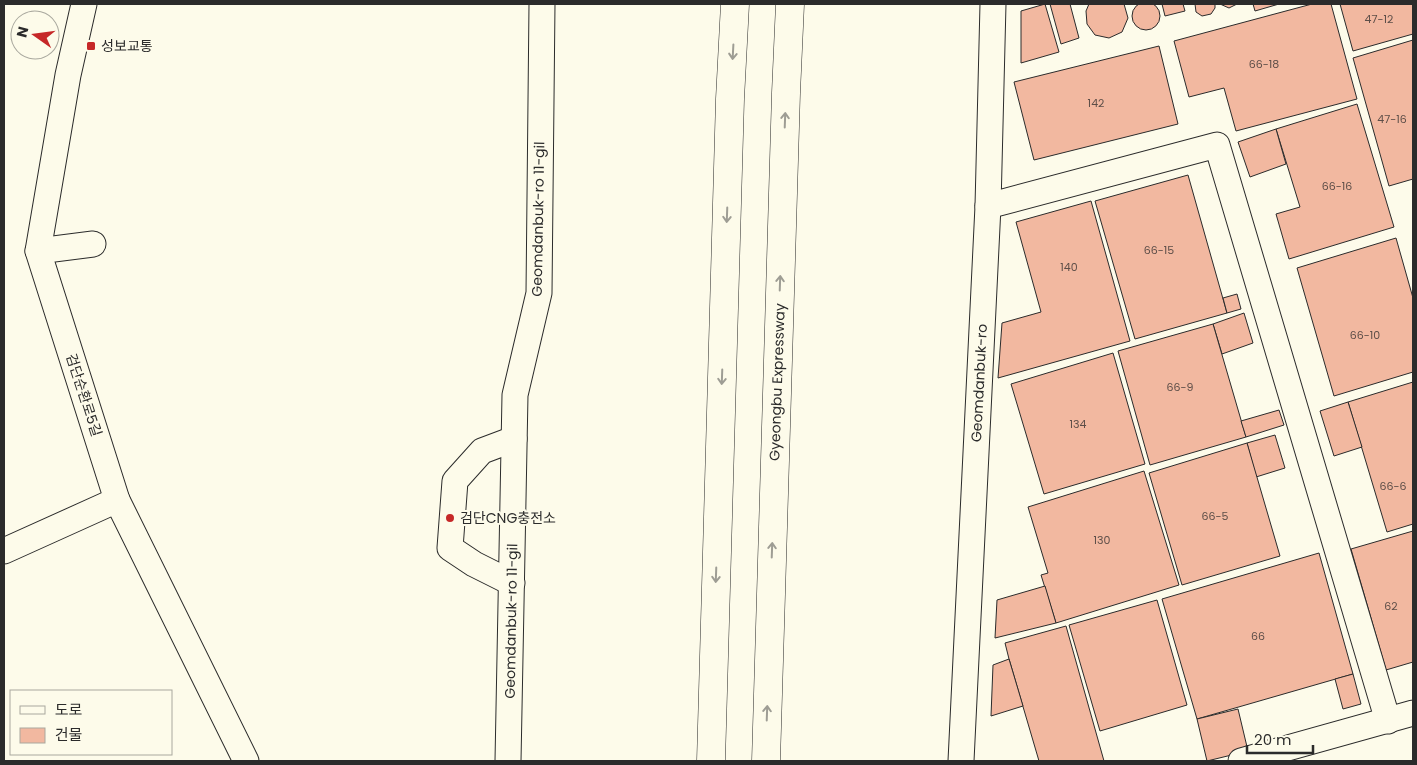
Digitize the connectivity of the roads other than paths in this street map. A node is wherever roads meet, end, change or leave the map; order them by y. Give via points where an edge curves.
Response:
1 (84, 4) edge
2 (542, 4) edge
3 (735, 4) edge
4 (790, 4) edge
5 (993, 4) edge
6 (988, 206) junction
7 (93, 244) dead end
8 (38, 251) junction
9 (514, 438) junction
10 (117, 500) junction
11 (4, 551) edge
12 (512, 583) junction
13 (1413, 713) edge
14 (1388, 720) junction
15 (246, 761) edge
16 (508, 761) edge
17 (711, 761) edge
18 (766, 761) edge
19 (961, 761) edge
20 (1242, 761) edge

1 - 8 street, 검단순환로5길 via 68,75
2 - 9 street, Geomdanbuk-ro 11-gil via 538,293 515,395
3 -> 17 highway
18 -> 4 highway, Gyeongbu Expressway
5 - 6 street, Geomdanbuk-ro
6 - 14 street via 1218,145
6 - 19 street, Geomdanbuk-ro
7 - 8 street
8 - 10 street, 검단순환로5길
9 - 12 street, Geomdanbuk-ro 11-gil
9 - 12 street via 482,451 455,481 450,548
10 - 11 street
10 - 15 street, 검단순환로5길
12 - 16 street, Geomdanbuk-ro 11-gil
13 - 14 street
14 - 20 street

